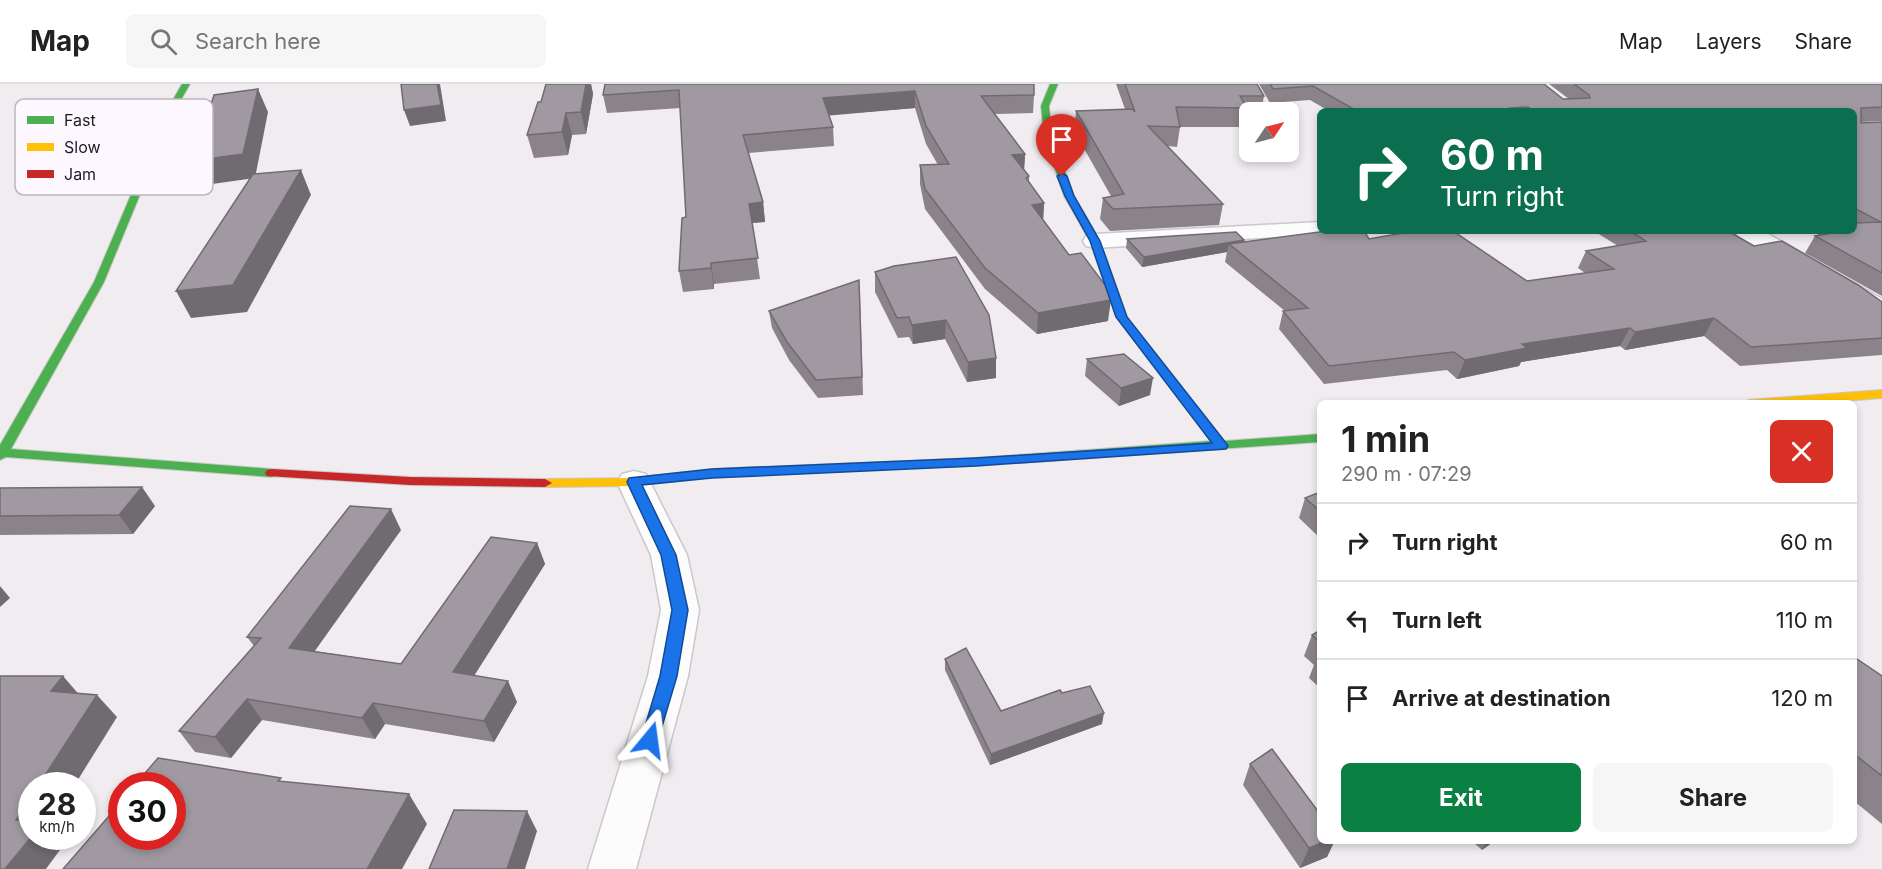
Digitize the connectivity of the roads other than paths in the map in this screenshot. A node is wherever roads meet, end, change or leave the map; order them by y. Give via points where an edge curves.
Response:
1 (186, 84) edge
2 (1054, 84) edge
3 (177, 99) edge
4 (135, 195) edge
5 (1317, 228) edge
6 (1751, 234) edge
7 (1095, 241) junction
8 (1882, 310) edge
9 (1882, 394) edge
10 (1802, 400) edge
11 (1317, 438) edge
12 (1221, 446) junction
13 (1, 453) edge
14 (634, 482) junction
15 (612, 869) edge

1 - 3 street
2 - 7 street via 1045,106 1048,136 1069,196
4 - 13 street via 99,282
5 - 7 street
6 - 8 street
7 - 12 street via 1122,317
9 - 10 street
11 - 12 street
12 - 14 street via 712,473
13 - 14 street via 410,481
14 - 15 street via 669,555 680,610 668,676

